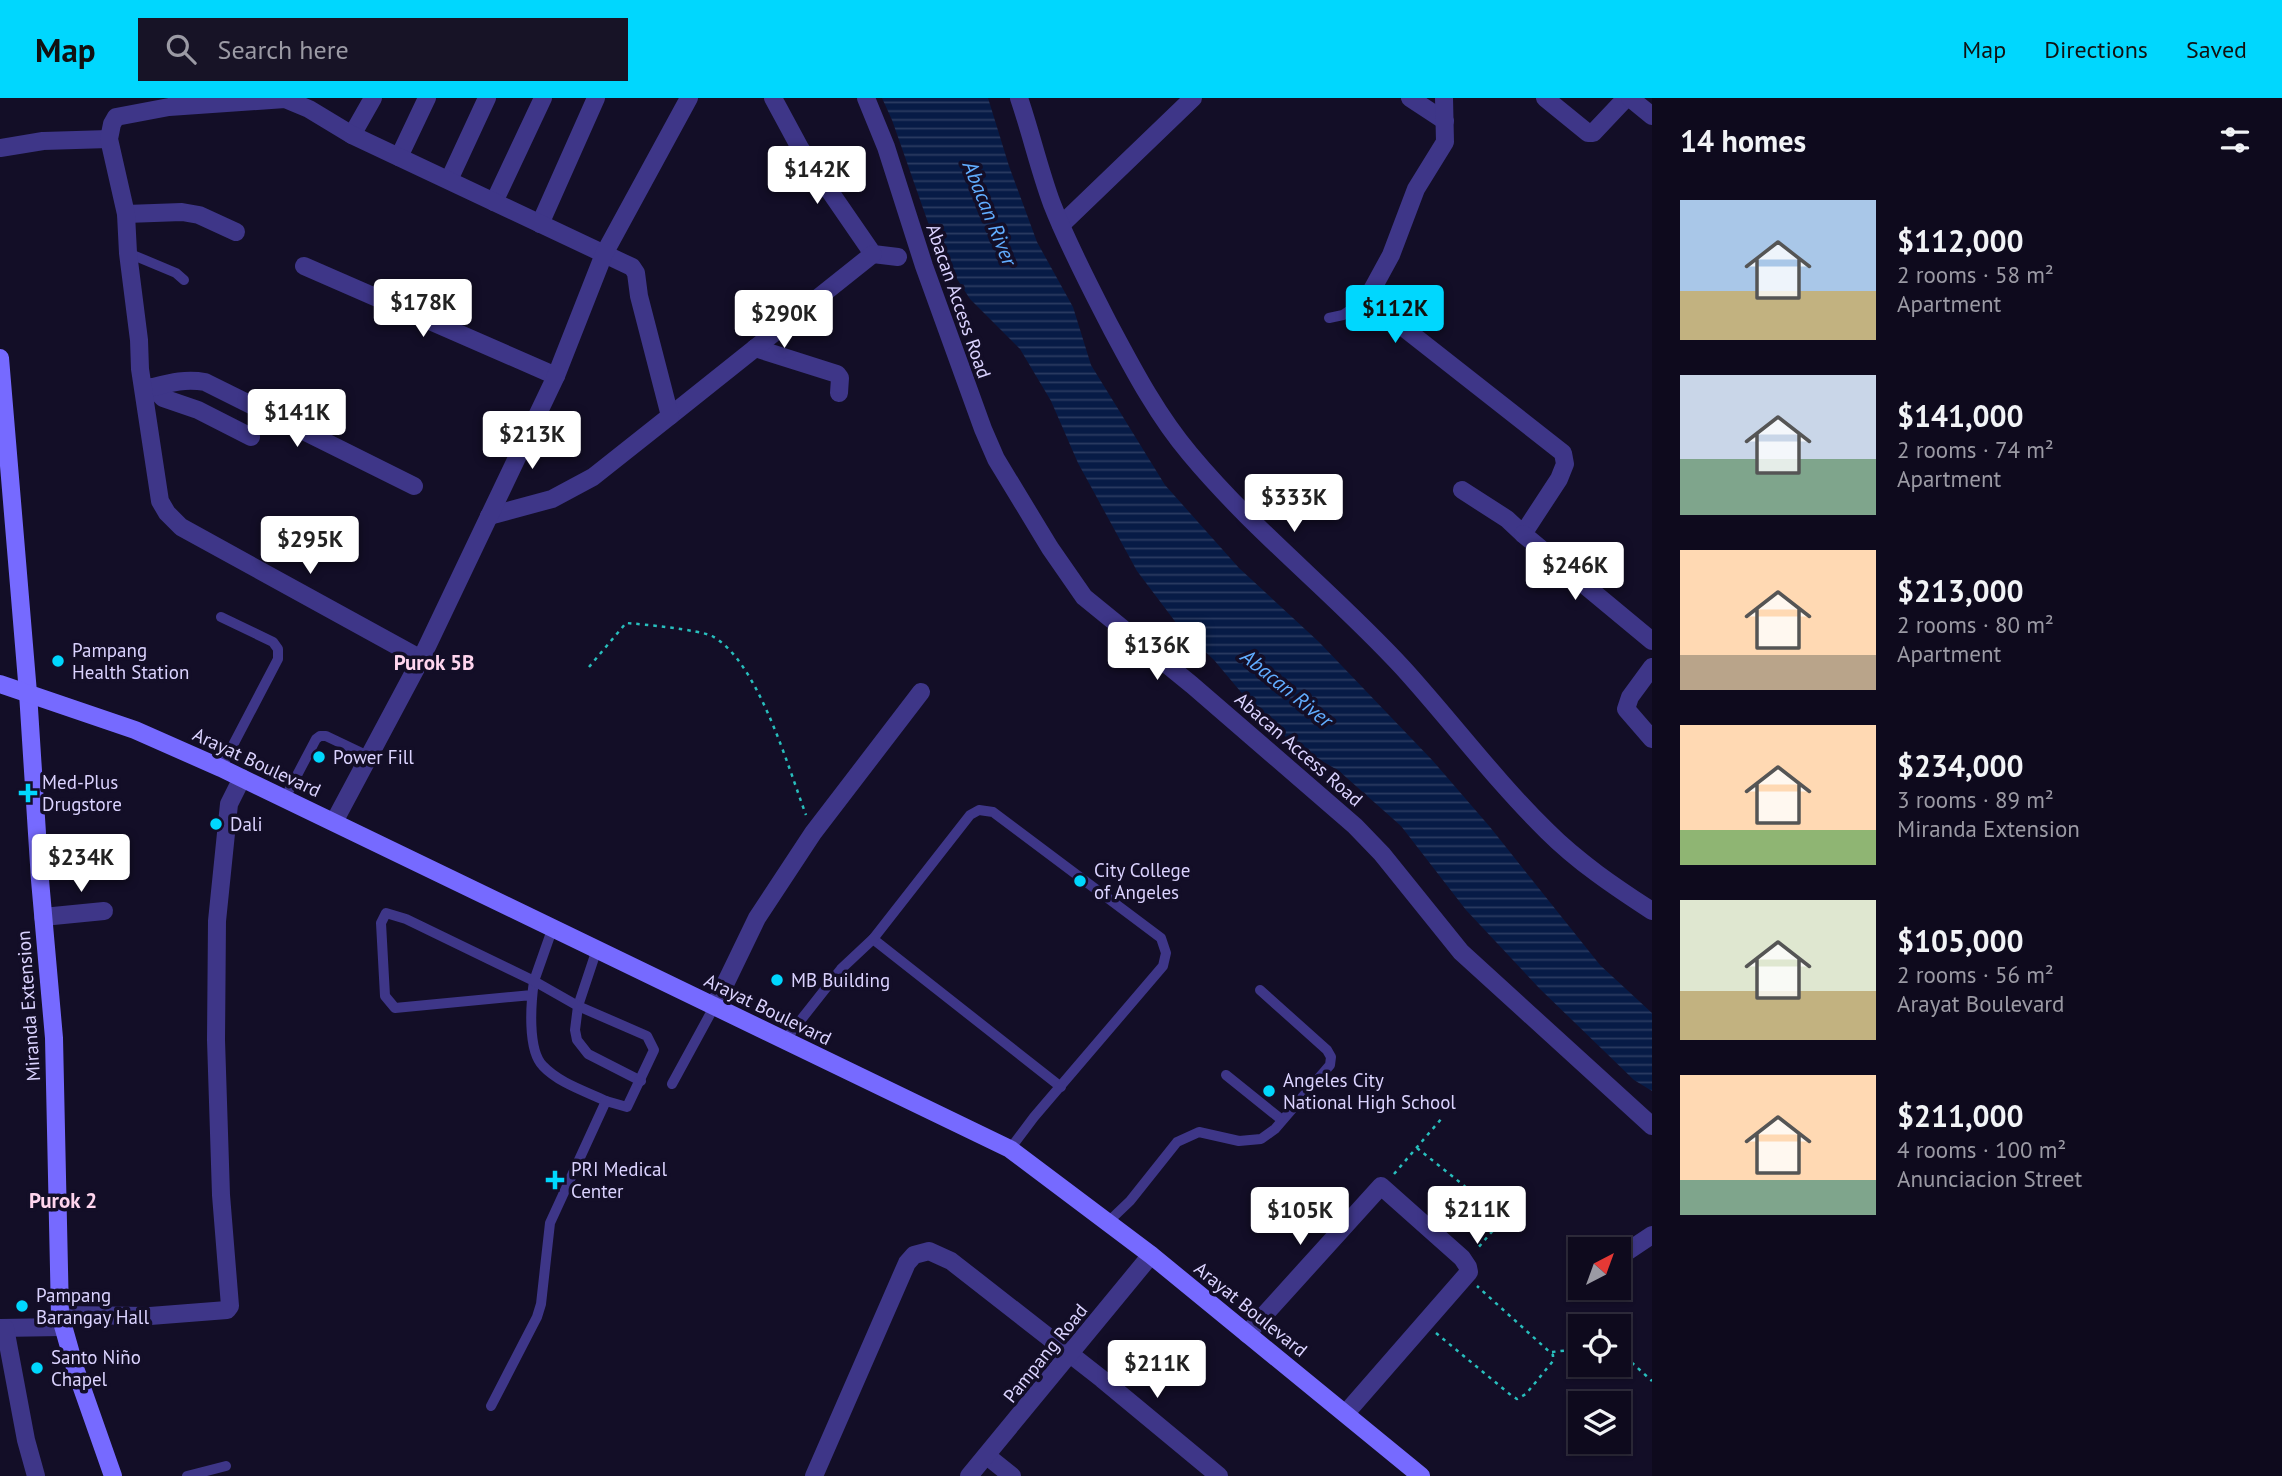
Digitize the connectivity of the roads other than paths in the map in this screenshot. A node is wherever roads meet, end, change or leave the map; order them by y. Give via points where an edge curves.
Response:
1 (373, 98) edge
2 (427, 98) edge
3 (487, 98) edge
4 (543, 98) edge
5 (596, 98) edge
6 (689, 98) edge
7 (773, 98) edge
8 (866, 98) edge
9 (1019, 98) edge
10 (1193, 98) edge
11 (1410, 98) edge
12 (1444, 98) edge
13 (1545, 98) edge
14 (1628, 98) edge
15 (253, 99) edge
16 (1652, 115) edge
17 (1445, 121) junction
18 (352, 135) junction
19 (109, 139) junction
20 (0, 148) edge
21 (398, 157) junction
22 (449, 180) junction
23 (494, 202) junction
24 (126, 214) junction
25 (540, 223) junction
26 (1061, 225) junction
27 (236, 232) dead end
28 (128, 253) junction
29 (604, 254) junction
30 (873, 254) junction
31 (898, 257) dead end
32 (304, 266) dead end
33 (184, 280) dead end
34 (1367, 299) junction
35 (1329, 318) dead end
36 (755, 348) junction
37 (0, 358) edge
38 (556, 376) junction
39 (149, 388) junction
40 (839, 393) dead end
41 (670, 416) junction
42 (251, 437) dead end
43 (4, 470) edge
44 (414, 486) dead end
45 (1462, 490) dead end
46 (489, 516) junction
47 (1523, 534) junction
48 (221, 617) dead end
49 (1652, 641) edge
50 (421, 659) junction
51 (1652, 667) edge
52 (0, 684) edge
53 (921, 692) dead end
54 (28, 693) junction
55 (1652, 739) edge
56 (368, 756) junction
57 (221, 768) junction
58 (242, 778) junction
59 (285, 798) junction
60 (334, 822) junction
61 (104, 911) dead end
62 (1652, 911) edge
63 (43, 917) junction
64 (553, 927) junction
65 (873, 939) junction
66 (597, 949) junction
67 (534, 981) junction
68 (1260, 989) dead end
69 (532, 995) junction
70 (578, 1006) junction
71 (714, 1007) junction
72 (785, 1040) junction
73 (1226, 1075) dead end
74 (640, 1081) junction
75 (673, 1084) dead end
76 (1061, 1087) junction
77 (606, 1101) junction
78 (1282, 1120) junction
79 (1652, 1126) edge
80 (1010, 1149) junction
81 (1108, 1222) junction
82 (1652, 1235) edge
83 (1631, 1249) edge
84 (1150, 1255) junction
85 (61, 1321) junction
86 (2, 1328) edge
87 (1247, 1334) junction
88 (1071, 1355) junction
89 (491, 1406) dead end
90 (1346, 1413) junction
91 (988, 1456) junction
92 (226, 1466) dead end
93 (36, 1476) edge
94 (113, 1476) edge
95 (187, 1476) edge
96 (814, 1476) edge
97 (969, 1476) edge
98 (1012, 1476) edge
99 (1219, 1476) edge
100 (1421, 1476) edge

1 - 18 street
2 - 21 street
3 - 22 street
4 - 23 street
5 - 25 street
6 - 29 street
7 - 30 street via 800,148
8 - 79 street, Abacan Access Road via 996,459 1084,597 1355,826 1461,952
9 - 26 street
10 - 26 street
11 - 17 street
12 - 17 street
13 - 14 street via 1593,133
14 - 16 street
15 - 18 street via 285,99
15 - 19 street via 116,117
17 - 34 street via 1445,142 1416,189 1391,255
18 - 21 street
19 - 20 street
19 - 24 street
21 - 22 street
22 - 23 street
23 - 25 street
24 - 27 street via 182,212
24 - 28 street
25 - 29 street
26 - 62 street via 1133,368 1190,454 1402,667 1548,832 1600,876
28 - 33 lane via 176,272
28 - 39 street via 140,369
29 - 38 street
29 - 41 street via 636,273
30 - 31 street
30 - 36 street
32 - 38 street
34 - 35 lane via 1343,315
34 - 47 street via 1411,341 1563,453 1565,464 1559,479
36 - 40 street via 836,374
36 - 41 street
37 - 43 main road, Miranda Extension
38 - 46 street
39 - 42 street
39 - 44 street via 190,379 205,382
39 - 50 street via 159,501 181,527
41 - 46 street via 583,482 552,499
43 - 54 main road, Miranda Extension
45 - 47 street
46 - 50 street
47 - 49 street
48 - 57 lane via 273,642 278,659
50 - 56 street
51 - 55 street via 1626,709
52 - 54 main road, Arayat Boulevard
53 - 71 street via 813,833 757,918
54 - 57 main road, Arayat Boulevard via 135,730
54 - 63 main road, Miranda Extension
56 - 59 lane via 320,736
56 - 60 street
57 - 58 main road, Arayat Boulevard
58 - 59 main road, Arayat Boulevard
58 - 85 street via 229,804 217,921 220,1181 230,1306 227,1310
59 - 60 main road, Arayat Boulevard
60 - 64 main road, Arayat Boulevard
61 - 63 street
63 - 85 main road, Miranda Extension via 54,1038
64 - 66 main road, Arayat Boulevard
64 - 67 lane
65 - 72 lane via 842,969
65 - 76 lane
65 - 76 lane via 970,815 979,810 993,812 1161,938 1166,953 1163,966
66 - 70 lane
66 - 71 main road, Arayat Boulevard
67 - 69 lane
67 - 69 lane via 406,919 386,913 383,917 385,996 395,1008
67 - 70 lane
68 - 78 lane via 1331,1057 1330,1065
69 - 77 lane via 533,1045 542,1066
70 - 74 lane via 575,1030 582,1047
70 - 74 lane via 652,1042 652,1058
71 - 72 main road, Arayat Boulevard
71 - 75 lane
72 - 80 main road, Arayat Boulevard
73 - 78 lane
74 - 77 lane via 627,1107
76 - 80 lane
77 - 89 lane via 550,1223 537,1317
78 - 81 lane via 1261,1139 1250,1142 1199,1132 1177,1142
80 - 81 main road, Arayat Boulevard
81 - 84 main road, Arayat Boulevard
82 - 83 street
84 - 87 main road, Arayat Boulevard
84 - 88 street, Pampang Road
85 - 86 street
85 - 94 main road, Miranda Extension
86 - 93 street
87 - 90 main road, Arayat Boulevard
87 - 90 street via 1381,1186 1466,1269 1425,1324
88 - 91 street, Pampang Road
88 - 96 street via 951,1261 929,1251 914,1255
88 - 99 street
90 - 100 main road, Arayat Boulevard
91 - 97 street, Pampang Road
91 - 98 street
92 - 95 lane

